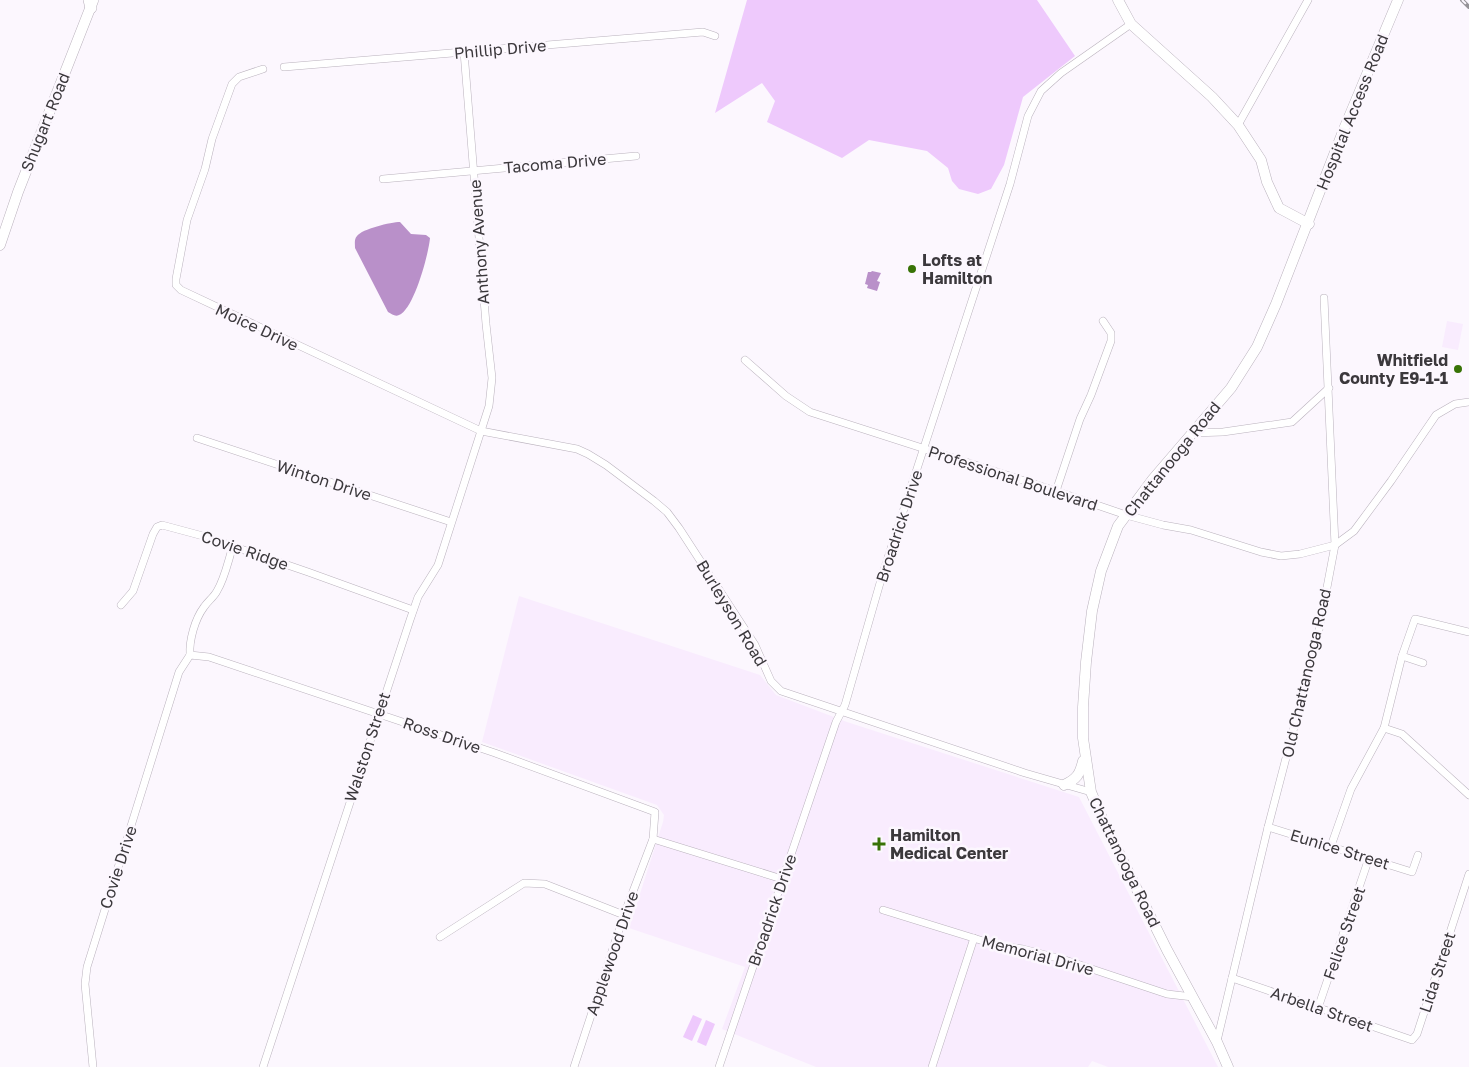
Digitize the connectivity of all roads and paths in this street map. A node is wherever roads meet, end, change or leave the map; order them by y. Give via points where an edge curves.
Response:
1 (1118, 0) edge
2 (1308, 0) edge
3 (1398, 0) edge
4 (91, 2) edge
5 (1130, 24) junction
6 (715, 36) dead end
7 (464, 52) junction
8 (284, 67) dead end
9 (263, 69) dead end
10 (1238, 125) junction
11 (636, 156) dead end
12 (474, 169) junction
13 (383, 179) dead end
14 (1308, 224) junction
15 (0, 245) edge
16 (1324, 298) dead end
17 (1103, 321) dead end
18 (745, 360) dead end
19 (1329, 388) junction
20 (1469, 402) edge
21 (481, 431) junction
22 (1192, 433) junction
23 (197, 438) dead end
24 (924, 450) junction
25 (1056, 491) junction
26 (1126, 515) junction
27 (451, 522) junction
28 (1335, 545) junction
29 (233, 546) junction
30 (121, 605) dead end
31 (413, 610) junction
32 (1469, 632) edge
33 (190, 655) junction
34 (1402, 656) junction
35 (1423, 663) dead end
36 (841, 711) junction
37 (378, 713) junction
38 (1384, 728) junction
39 (1085, 756) junction
40 (1064, 785) junction
41 (1469, 785) edge
42 (1091, 792) junction
43 (1468, 794) edge
44 (1268, 827) junction
45 (653, 839) junction
46 (1331, 846) junction
47 (1418, 856) dead end
48 (1369, 858) junction
49 (1469, 874) edge
50 (782, 879) junction
51 (883, 910) dead end
52 (624, 915) junction
53 (440, 937) dead end
54 (974, 938) junction
55 (1232, 978) junction
56 (1193, 997) junction
57 (1318, 1008) junction
58 (1412, 1040) joint
59 (1217, 1042) junction
60 (93, 1067) edge
61 (264, 1067) edge
62 (574, 1067) edge
63 (719, 1067) edge
64 (932, 1067) edge
65 (1228, 1067) edge

1 - 5 main road
2 - 10 street
3 - 14 main road, Hospital Access Road
4 - 15 main road, Shugart Road
5 - 10 main road via 1212,97
5 - 24 street, Broadrick Drive via 1061,73 1042,91 1028,116 1010,184
6 - 7 street, Phillip Drive via 703,32
7 - 8 street, Phillip Drive
7 - 12 street, Anthony Avenue
9 - 21 street, Moice Drive via 235,80 230,88 187,220 176,284 181,290
10 - 14 main road via 1260,160 1279,208
11 - 12 street, Tacoma Drive
12 - 13 street, Tacoma Drive
12 - 21 street, Anthony Avenue via 492,378 489,406
14 - 22 main road, Chattanooga Road via 1257,347 1231,388
16 - 19 street, Old Chattanooga Road
17 - 25 street via 1111,334 1110,341
18 - 24 street, Professional Boulevard via 784,395 810,412
19 - 22 street via 1292,422
19 - 28 street, Old Chattanooga Road
20 - 28 street, Professional Boulevard via 1455,404 1436,415 1354,531
21 - 27 street, Walston Street
21 - 36 street, Burleyson Road via 577,449 599,460 654,501 667,512 699,558 755,645 774,686
22 - 26 main road, Chattanooga Road
23 - 27 street, Winton Drive
24 - 25 street, Professional Boulevard
24 - 36 street, Broadrick Drive
25 - 26 street, Professional Boulevard
26 - 28 street, Professional Boulevard via 1281,556
26 - 39 main road, Chattanooga Road via 1118,526 1101,571 1092,611 1082,708
27 - 31 street, Walston Street via 438,565
28 - 44 street, Old Chattanooga Road via 1318,635
29 - 30 street, Covie Ridge via 173,527 157,527 133,591
29 - 31 street, Covie Ridge
29 - 33 street via 217,592 203,609 194,631
31 - 37 street, Walston Street
32 - 34 street via 1415,619
33 - 37 street, Ross Drive via 209,657
33 - 60 street, Covie Drive via 179,672 87,967
34 - 35 street
34 - 38 street
36 - 40 street, Burleyson Road
36 - 50 street, Broadrick Drive
37 - 45 street, Ross Drive via 655,812
37 - 61 street, Walston Street
38 - 43 street via 1402,734
38 - 46 street via 1351,789
39 - 40 main road via 1080,774
39 - 42 main road, Chattanooga Road
40 - 42 street, Burleyson Road
41 - 43 street
42 - 56 main road, Chattanooga Road
44 - 46 street, Eunice Street
44 - 55 street, Old Chattanooga Road
45 - 50 street
45 - 52 street, Applewood Drive
46 - 48 street, Eunice Street
47 - 48 street, Eunice Street via 1412,872
48 - 57 street, Felice Street
49 - 58 street, Lida Street via 1417,1034
50 - 63 street, Broadrick Drive
51 - 54 street, Memorial Drive
52 - 53 street via 545,884 524,883
52 - 62 street, Applewood Drive
54 - 56 street, Memorial Drive via 1034,951 1167,994
54 - 64 street
55 - 57 street, Arbella Street
55 - 59 street, Old Chattanooga Road
56 - 59 main road, Chattanooga Road
57 - 58 street, Arbella Street
59 - 65 main road, Chattanooga Road

